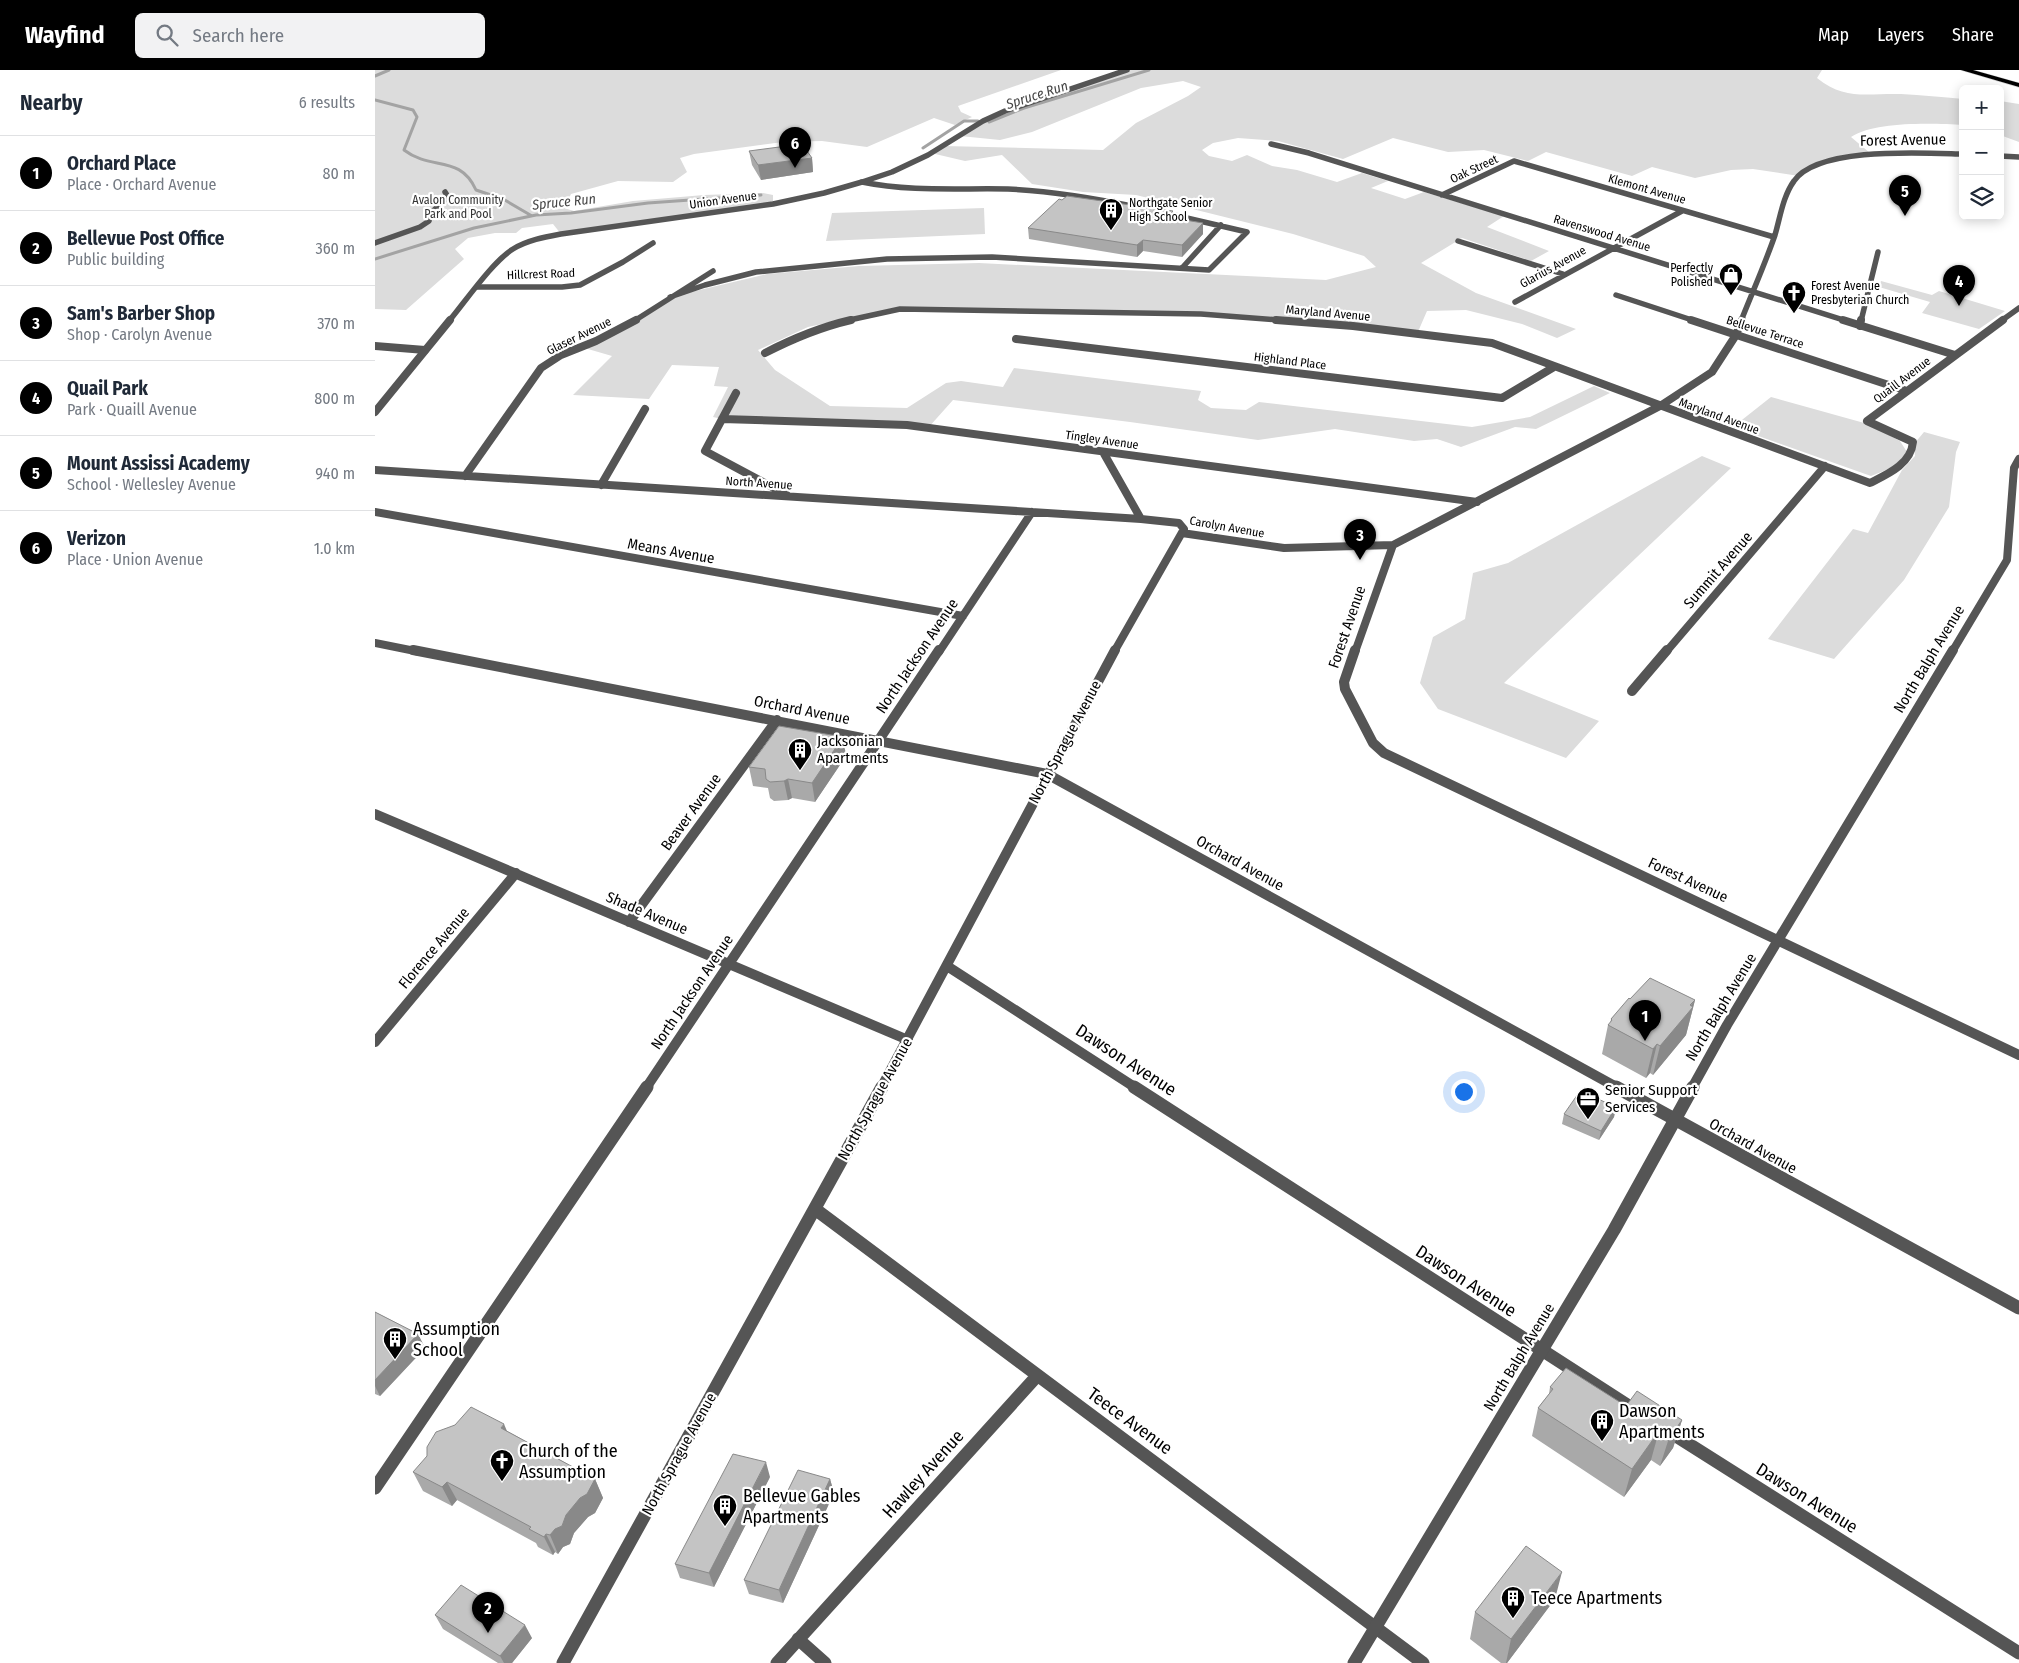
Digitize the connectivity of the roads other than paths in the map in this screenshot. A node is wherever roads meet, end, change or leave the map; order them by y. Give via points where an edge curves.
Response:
1 (1127, 70) edge
2 (1963, 70) edge
3 (2019, 85) edge
4 (1271, 144) dead end
5 (1959, 154) edge
6 (2004, 156) edge
7 (2019, 157) edge
8 (1514, 161) joint
9 (863, 182) junction
10 (445, 192) dead end
11 (1442, 194) junction
12 (1144, 208) edge
13 (1153, 210) edge
14 (1682, 211) junction
15 (1221, 225) junction
16 (1774, 237) junction
17 (1458, 241) dead end
18 (375, 243) edge
19 (653, 243) dead end
20 (1612, 248) junction
21 (1878, 252) dead end
22 (1182, 268) junction
23 (713, 271) dead end
24 (1563, 274) junction
25 (477, 287) junction
26 (1753, 292) junction
27 (1616, 295) dead end
28 (670, 297) junction
29 (1515, 302) dead end
30 (2019, 308) edge
31 (2016, 314) edge
32 (1860, 326) junction
33 (1736, 335) junction
34 (1016, 338) dead end
35 (375, 346) edge
36 (425, 350) junction
37 (765, 353) dead end
38 (1955, 355) junction
39 (1554, 367) junction
40 (1907, 391) junction
41 (735, 393) dead end
42 (385, 400) junction
43 (375, 401) edge
44 (1660, 406) junction
45 (645, 408) dead end
46 (375, 412) edge
47 (722, 419) junction
48 (1103, 452) junction
49 (2019, 459) edge
50 (1825, 466) junction
51 (375, 470) edge
52 (465, 476) junction
53 (1870, 483) joint
54 (601, 485) junction
55 (791, 497) junction
56 (1477, 502) junction
57 (375, 512) edge
58 (1032, 512) junction
59 (1141, 520) junction
60 (1182, 533) junction
61 (1393, 545) junction
62 (963, 616) junction
63 (375, 643) edge
64 (1632, 691) dead end
65 (777, 720) junction
66 (880, 740) junction
67 (1047, 774) junction
68 (375, 814) edge
69 (517, 874) junction
70 (629, 922) junction
71 (1780, 940) junction
72 (730, 964) junction
73 (947, 966) junction
74 (907, 1040) junction
75 (375, 1042) edge
76 (2019, 1055) edge
77 (1675, 1121) junction
78 (815, 1209) junction
79 (2019, 1308) edge
80 (1542, 1351) junction
81 (1037, 1376) junction
82 (375, 1488) edge
83 (1376, 1627) junction
84 (798, 1639) junction
85 (2019, 1653) edge
86 (563, 1663) edge
87 (777, 1663) edge
88 (825, 1663) edge
89 (1355, 1663) edge
90 (1423, 1663) edge

1 - 9 street, Union Avenue via 1005,111 928,155
2 - 3 highway
4 - 11 street, Ravenswood Avenue
5 - 16 street, Forest Avenue via 1864,154 1836,159 1809,169 1794,181
6 - 7 street
8 - 11 street, Oak Street
8 - 14 street, Klemont Avenue
9 - 12 street via 892,188 1067,194
9 - 25 street, Union Avenue via 773,204 539,238 507,252
10 - 18 street via 447,200 432,212 429,220 412,230
11 - 20 street, Ravenswood Avenue
13 - 15 street
14 - 16 street, Klemont Avenue
14 - 20 street, Glarius Avenue
15 - 22 street
15 - 22 street via 1247,232 1209,270
16 - 26 street, Forest Avenue
17 - 24 street
19 - 25 street, Hillcrest Road via 581,285
20 - 24 street, Glarius Avenue
20 - 26 street, Ravenswood Avenue
21 - 32 street
22 - 28 street via 992,257 887,259 756,272
23 - 28 street, Glaser Avenue
24 - 29 street, Glarius Avenue
25 - 36 street, Union Avenue
26 - 32 street, Ravenswood Avenue
26 - 33 street, Forest Avenue
27 - 33 street, Bellevue Terrace
28 - 52 street, Glaser Avenue via 624,327 561,355 541,368
30 - 31 street, Quaill Avenue
31 - 38 street, Quaill Avenue
32 - 38 street, Ravenswood Avenue
33 - 40 street, Bellevue Terrace
33 - 44 street, Forest Avenue via 1711,372
34 - 39 street, Highland Place via 1502,398
35 - 36 street
36 - 42 street, Union Avenue
37 - 39 street, Maryland Avenue via 832,324 900,310 1201,314 1353,326 1492,343
38 - 40 street, Quaill Avenue
39 - 44 street, Maryland Avenue
40 - 53 street, Quaill Avenue via 1867,421 1913,442 1910,456 1893,472
41 - 47 street
42 - 43 street
42 - 46 street, Union Avenue
44 - 50 street, Maryland Avenue
44 - 56 street, Forest Avenue
45 - 54 street
47 - 48 street, Tingley Avenue via 907,426
47 - 55 street via 705,451
48 - 56 street, Tingley Avenue
48 - 59 street
49 - 71 street, North Balph Avenue via 2014,468 2007,560
50 - 53 street, Maryland Avenue
50 - 64 street, Summit Avenue
51 - 52 street, North Avenue
52 - 54 street, North Avenue
54 - 55 street, North Avenue
55 - 58 street, North Avenue
56 - 61 street, Forest Avenue
57 - 62 street, Means Avenue
58 - 59 street, North Avenue
58 - 62 street, North Jackson Avenue
59 - 60 street, Carolyn Avenue via 1179,523 1185,527
60 - 61 street, Carolyn Avenue via 1284,548
60 - 67 street, North Sprague Avenue
61 - 71 street, Forest Avenue via 1344,682 1373,743
62 - 66 street, North Jackson Avenue
63 - 65 street, Orchard Avenue
65 - 66 street, Orchard Avenue
65 - 70 street, Beaver Avenue
66 - 67 street, Orchard Avenue
66 - 72 street, North Jackson Avenue
67 - 73 street, North Sprague Avenue
67 - 77 street, Orchard Avenue
68 - 69 street, Shade Avenue
69 - 70 street, Shade Avenue
69 - 75 street, Florence Avenue
70 - 72 street, Shade Avenue
71 - 76 street, Forest Avenue
71 - 77 street, North Balph Avenue via 1727,1025
72 - 74 street, Shade Avenue
72 - 82 street, North Jackson Avenue
73 - 74 street, North Sprague Avenue
73 - 80 street, Dawson Avenue
74 - 78 street, North Sprague Avenue
77 - 79 street, Orchard Avenue
77 - 80 street, North Balph Avenue
78 - 81 street, Teece Avenue
78 - 86 street, North Sprague Avenue
80 - 83 street, North Balph Avenue
80 - 85 street, Dawson Avenue
81 - 83 street, Teece Avenue
81 - 84 street, Hawley Avenue
83 - 89 street, North Balph Avenue
83 - 90 street, Teece Avenue
84 - 87 street, Hawley Avenue
84 - 88 street

